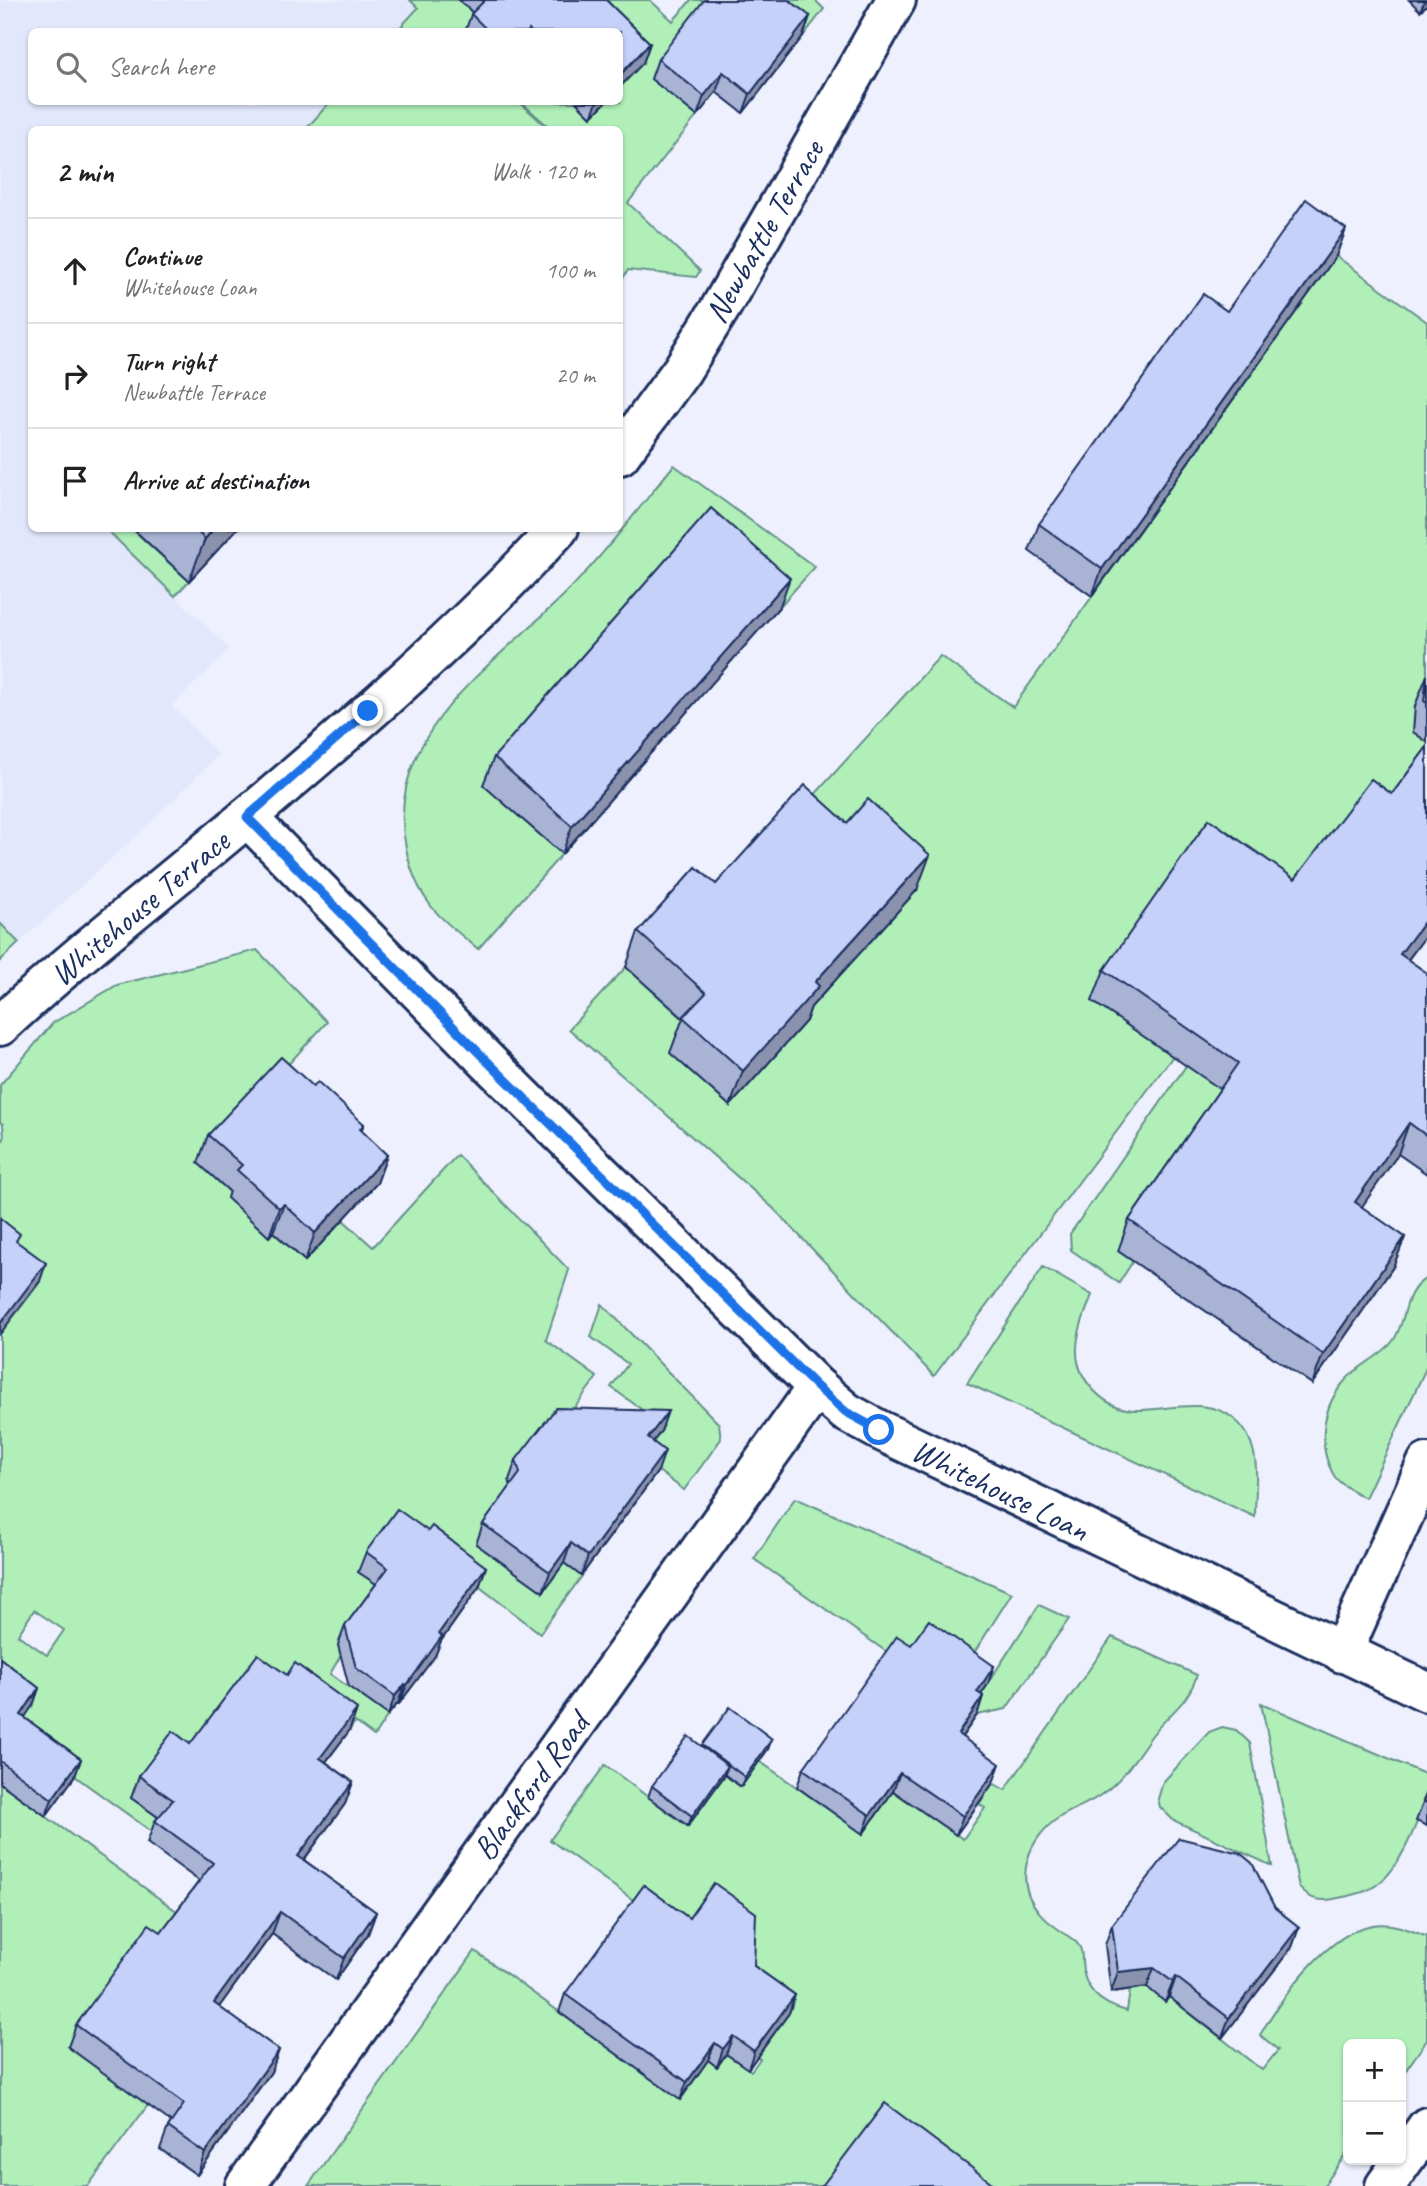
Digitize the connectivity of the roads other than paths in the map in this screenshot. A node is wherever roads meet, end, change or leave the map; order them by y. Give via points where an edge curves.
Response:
1 (879, 7) edge
2 (623, 451) edge
3 (555, 532) edge
4 (247, 817) junction
5 (0, 1026) edge
6 (817, 1387) junction
7 (1427, 1463) edge
8 (1342, 1653) junction
9 (1427, 1692) edge
10 (1427, 2127) edge
11 (245, 2186) edge
12 (1385, 2186) edge

1 - 2 street, Newbattle Terrace via 721,307
3 - 4 street via 487,603
4 - 5 street, Whitehouse Terrace
4 - 6 street, Whitehouse Loan
6 - 8 street, Whitehouse Loan via 846,1412 879,1430
6 - 11 street, Blackford Road
7 - 8 street
8 - 9 street, Whitehouse Loan
10 - 12 street

